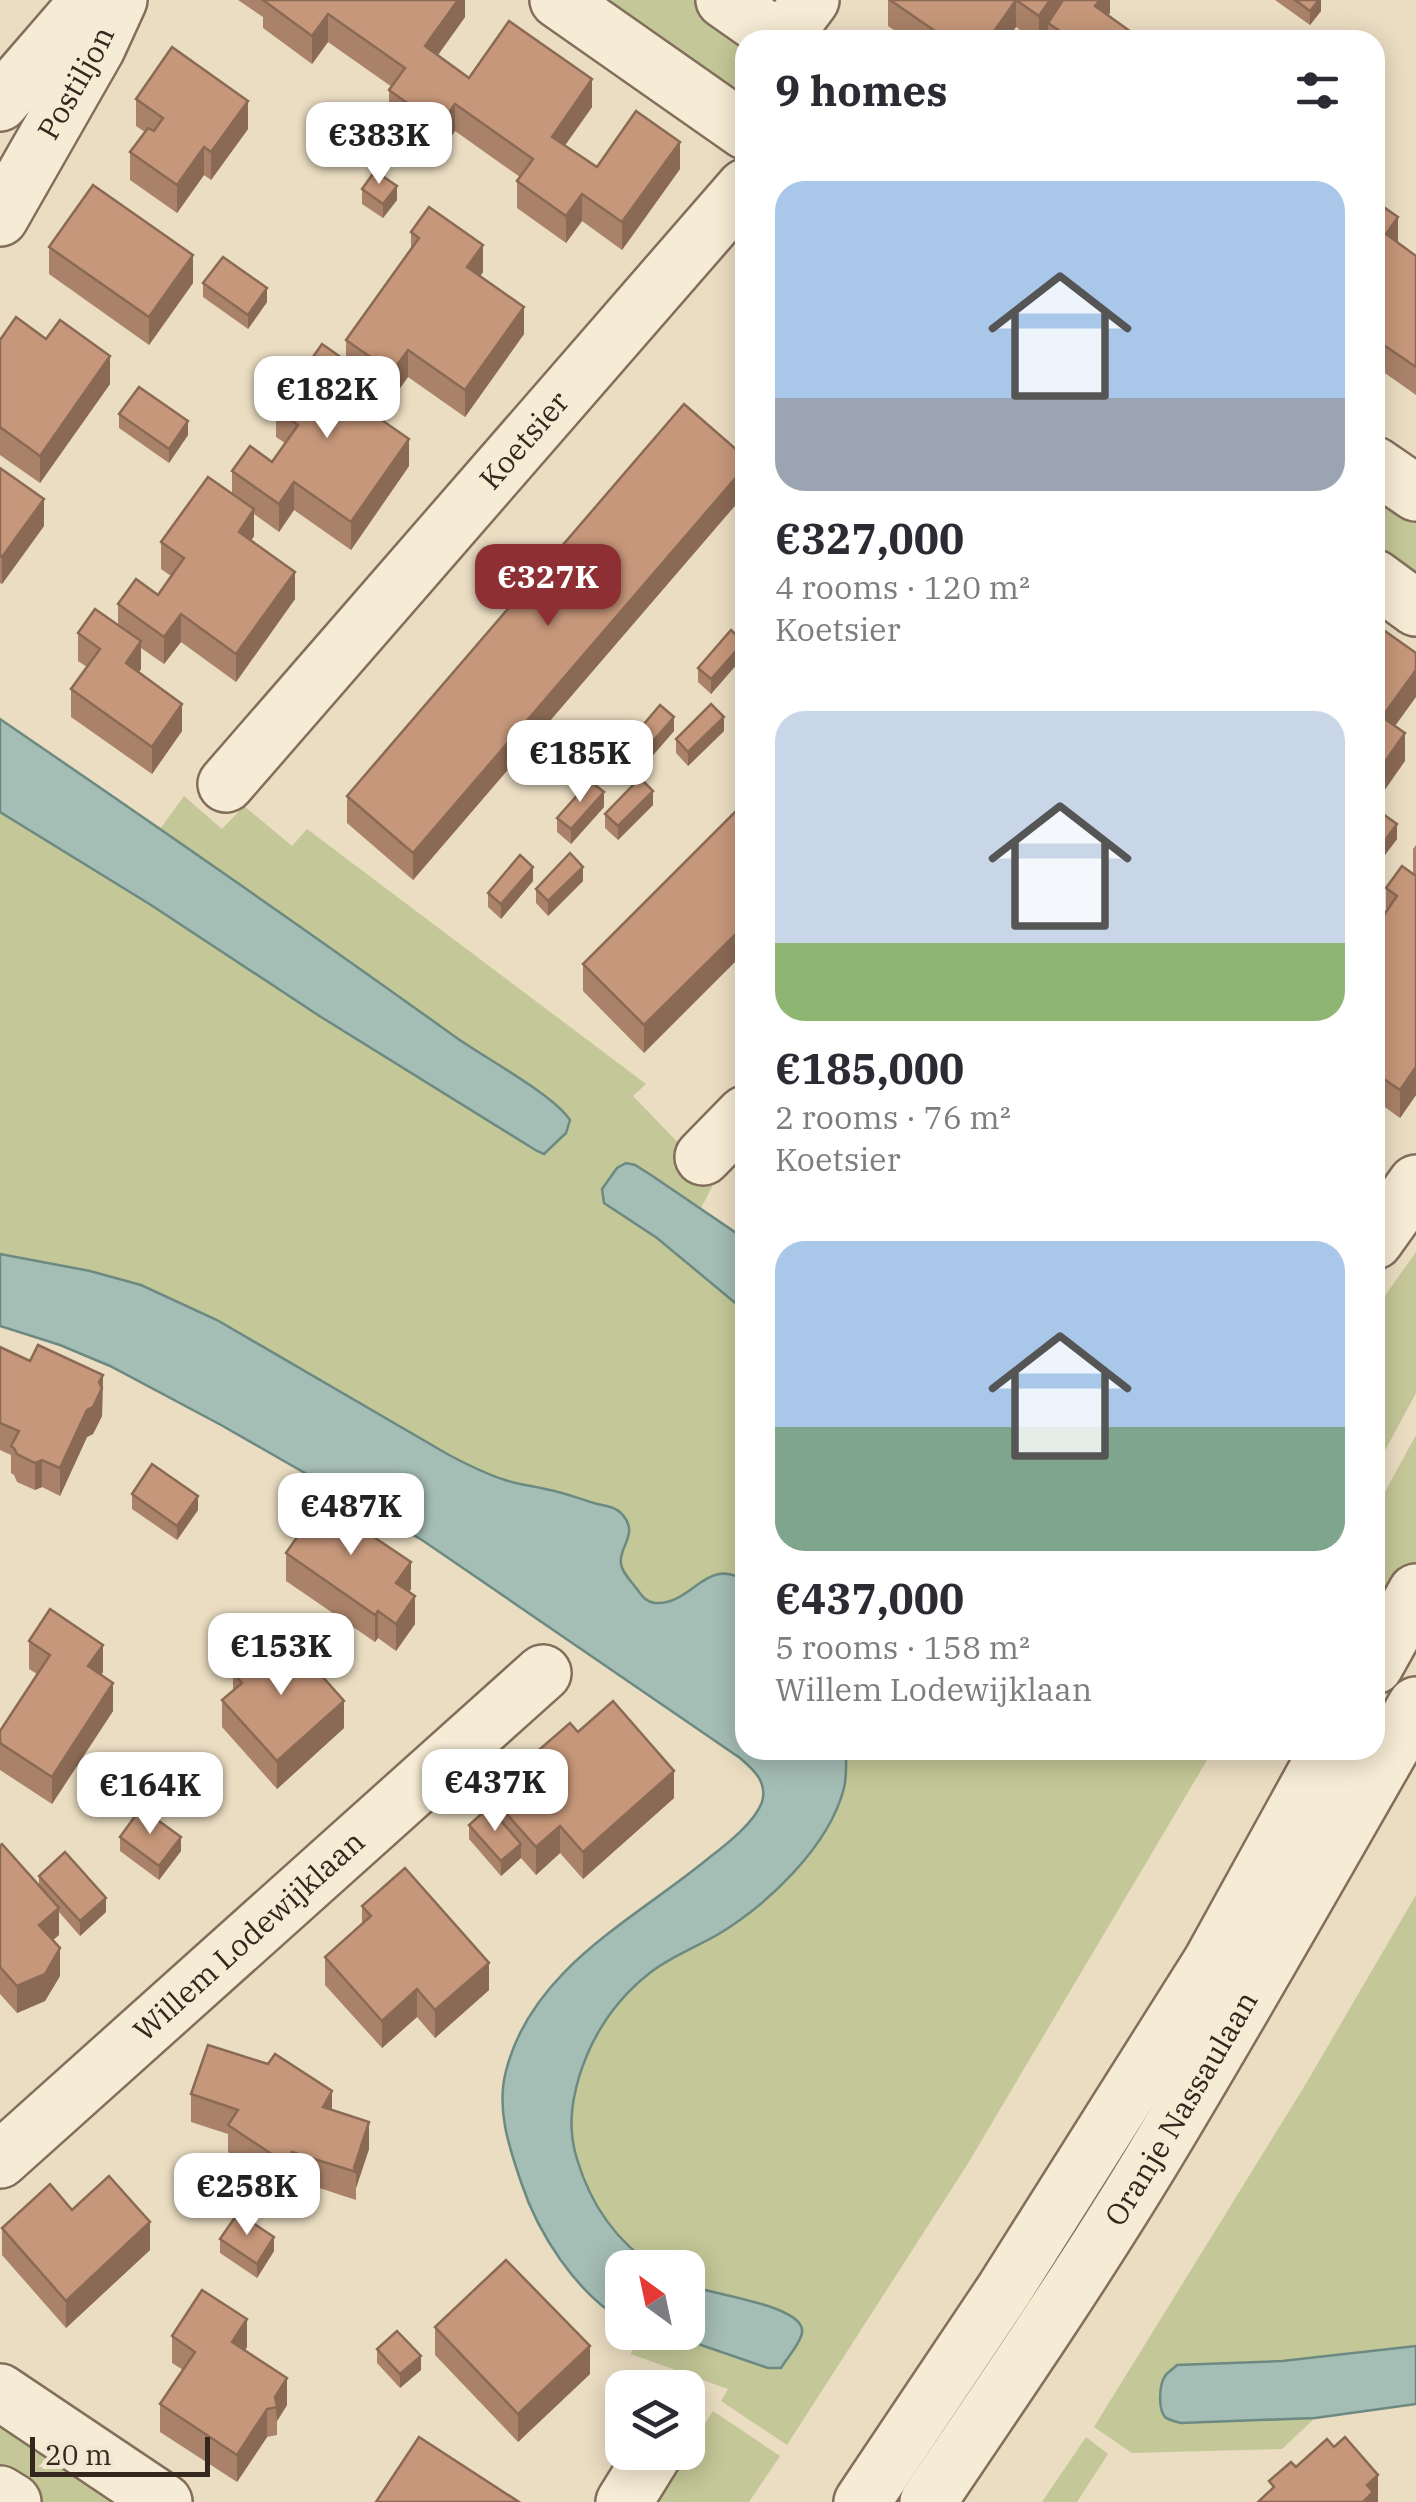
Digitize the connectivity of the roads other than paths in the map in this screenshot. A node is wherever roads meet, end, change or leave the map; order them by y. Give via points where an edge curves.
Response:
1 (90, 0) edge
2 (120, 0) edge
3 (558, 0) edge
4 (724, 0) edge
5 (811, 0) edge
6 (767, 30) edge
7 (788, 30) edge
8 (0, 103) edge
9 (735, 125) edge
10 (735, 199) edge
11 (0, 218) edge
12 (1385, 585) edge
13 (1416, 608) edge
14 (226, 784) dead end
15 (735, 1124) edge
16 (703, 1157) dead end
17 (1416, 1183) edge
18 (1385, 1227) edge
19 (1416, 1592) edge
20 (1385, 1648) edge
21 (544, 1673) dead end
22 (1416, 1705) edge
23 (1385, 1759) edge
24 (1322, 1760) edge
25 (1385, 1760) edge
26 (0, 2160) edge
27 (0, 2392) edge
28 (644, 2470) edge
29 (0, 2494) edge
30 (13, 2502) edge
31 (164, 2502) edge
32 (624, 2502) edge
33 (862, 2502) edge
34 (928, 2502) edge

1 - 8 street, Postiljon
2 - 11 street, Postiljon
3 - 9 street
4 - 6 street
5 - 7 street
10 - 14 street, Koetsier
12 - 13 street
15 - 16 street
17 - 18 street
19 - 20 street
21 - 26 street, Willem Lodewijklaan
22 - 23 street, Oranje Nassaulaan
24 - 33 street, Oranje Nassaulaan via 1211,1962
25 - 34 street, Oranje Nassaulaan via 1148,2167
27 - 31 street
28 - 32 street
29 - 30 street

